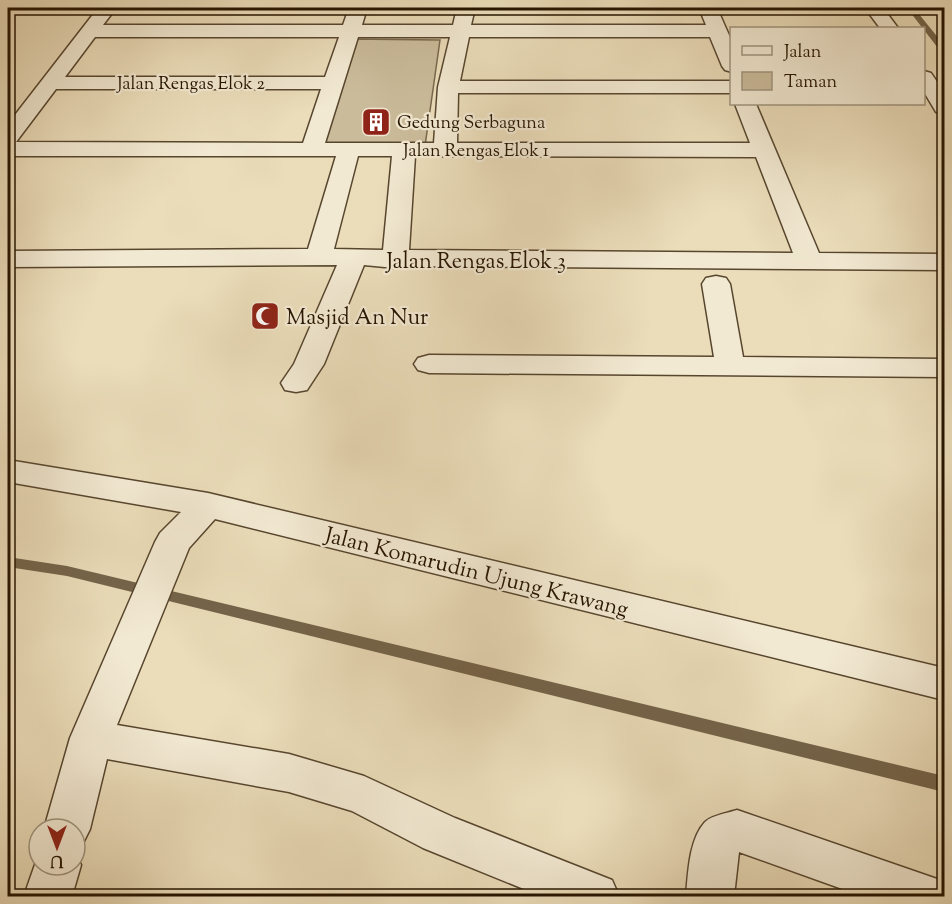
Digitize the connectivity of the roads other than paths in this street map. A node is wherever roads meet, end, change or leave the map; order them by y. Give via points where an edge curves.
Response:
1 (107, 8) edge
2 (358, 8) edge
3 (466, 8) edge
4 (708, 8) edge
5 (874, 8) edge
6 (888, 27) edge
7 (89, 31) junction
8 (350, 31) junction
9 (461, 31) junction
10 (718, 31) junction
11 (730, 61) edge
12 (925, 78) edge
13 (49, 83) junction
14 (333, 83) junction
15 (448, 87) junction
16 (730, 87) edge
17 (746, 105) edge
18 (945, 107) edge
19 (8, 138) edge
20 (8, 149) edge
21 (312, 149) junction
22 (349, 149) junction
23 (404, 149) junction
24 (444, 149) junction
25 (765, 150) junction
26 (319, 257) junction
27 (8, 259) edge
28 (352, 259) junction
29 (395, 260) junction
30 (809, 261) junction
31 (945, 262) edge
32 (716, 285) dead end
33 (429, 364) dead end
34 (730, 366) junction
35 (945, 368) edge
36 (296, 383) dead end
37 (8, 471) edge
38 (208, 505) junction
39 (945, 684) edge
40 (91, 738) junction
41 (70, 817) edge
42 (54, 877) edge
43 (48, 897) edge
44 (596, 897) edge
45 (710, 897) edge
46 (923, 897) edge

1 - 7 street
2 - 8 street
3 - 9 street
4 - 10 street
5 - 6 street
7 - 8 street
7 - 13 street
8 - 9 street
8 - 14 street
9 - 10 street
9 - 15 street
10 - 11 street
12 - 18 street
13 - 14 street, Jalan Rengas Elok 2
13 - 19 street
14 - 21 street
15 - 16 street
15 - 24 street
17 - 25 street
20 - 21 street, Jalan Rengas Elok 1
21 - 22 street, Jalan Rengas Elok 1
22 - 23 street, Jalan Rengas Elok 1
22 - 26 street
23 - 24 street, Jalan Rengas Elok 1
23 - 29 street
24 - 25 street, Jalan Rengas Elok 1
25 - 30 street
26 - 27 street, Jalan Rengas Elok 3
26 - 28 street, Jalan Rengas Elok 3
28 - 29 street, Jalan Rengas Elok 3
28 - 36 street via 309,364
29 - 30 street, Jalan Rengas Elok 3
30 - 31 street, Jalan Rengas Elok 3
32 - 34 street
33 - 34 street
34 - 35 street
37 - 38 street, Jalan Komarudin Ujung Krawang
38 - 39 street, Jalan Komarudin Ujung Krawang
38 - 40 street via 173,542
40 - 41 street
40 - 44 street via 289,773 364,795 439,833
42 - 43 street
45 - 46 street via 717,844 723,835 737,831

